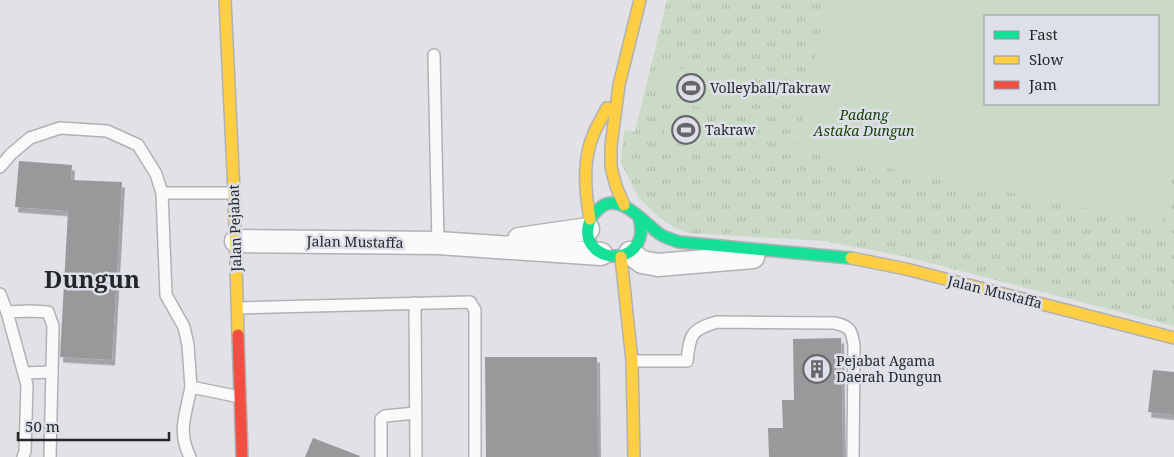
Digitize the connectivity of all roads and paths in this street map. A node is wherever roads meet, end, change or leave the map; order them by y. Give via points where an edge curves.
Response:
1 (225, 0) edge
2 (640, 0) edge
3 (434, 55) dead end
4 (619, 85) junction
5 (0, 167) edge
6 (162, 193) junction
7 (234, 194) junction
8 (624, 205) junction
9 (639, 217) junction
10 (589, 224) junction
11 (236, 241) junction
12 (438, 243) junction
13 (474, 245) junction
14 (814, 253) junction
15 (617, 255) junction
16 (0, 294) edge
17 (415, 303) junction
18 (238, 308) junction
19 (6, 312) junction
20 (1174, 338) edge
21 (632, 361) junction
22 (52, 372) junction
23 (24, 373) junction
24 (191, 387) junction
25 (241, 397) junction
26 (416, 413) junction
27 (23, 457) edge
28 (50, 457) edge
29 (190, 457) edge
30 (242, 457) edge
31 (381, 457) edge
32 (416, 457) edge
33 (475, 457) edge
34 (634, 457) edge
35 (853, 457) edge

1 - 7 street, Jalan Pejabat
2 - 4 street
3 - 12 lane
4 - 8 street via 611,167
4 - 10 street via 594,134 589,153 585,180
5 - 6 lane via 30,138 60,128 107,131 138,145 156,174
6 - 7 lane
6 - 24 lane via 166,295 184,327
7 - 11 street, Jalan Pejabat
8 - 9 street
8 - 10 street via 604,205 596,210
9 - 14 street, Jalan Mustaffa via 664,236 687,243
9 - 15 street via 642,227 637,246
10 - 13 street, Jalan Mustaffa
10 - 15 street via 589,238 594,247
11 - 12 street, Jalan Mustaffa
11 - 18 street, Jalan Pejabat
12 - 13 street, Jalan Mustaffa
13 - 15 street, Jalan Mustaffa
14 - 15 street, Jalan Mustaffa via 658,265
14 - 20 street, Jalan Mustaffa via 882,264
15 - 21 street
16 - 19 lane
17 - 18 lane
17 - 26 lane
17 - 33 lane via 470,302 474,310
18 - 25 street, Jalan Pejabat
19 - 22 lane via 48,312 52,326
19 - 23 lane
21 - 34 street
21 - 35 lane via 687,361 689,339 700,327 717,322 844,325 852,333 854,346
22 - 23 lane
22 - 28 lane
23 - 27 lane via 27,385
24 - 25 lane
24 - 29 lane via 182,430
25 - 30 street, Jalan Pejabat
26 - 31 lane via 381,419
26 - 32 lane

